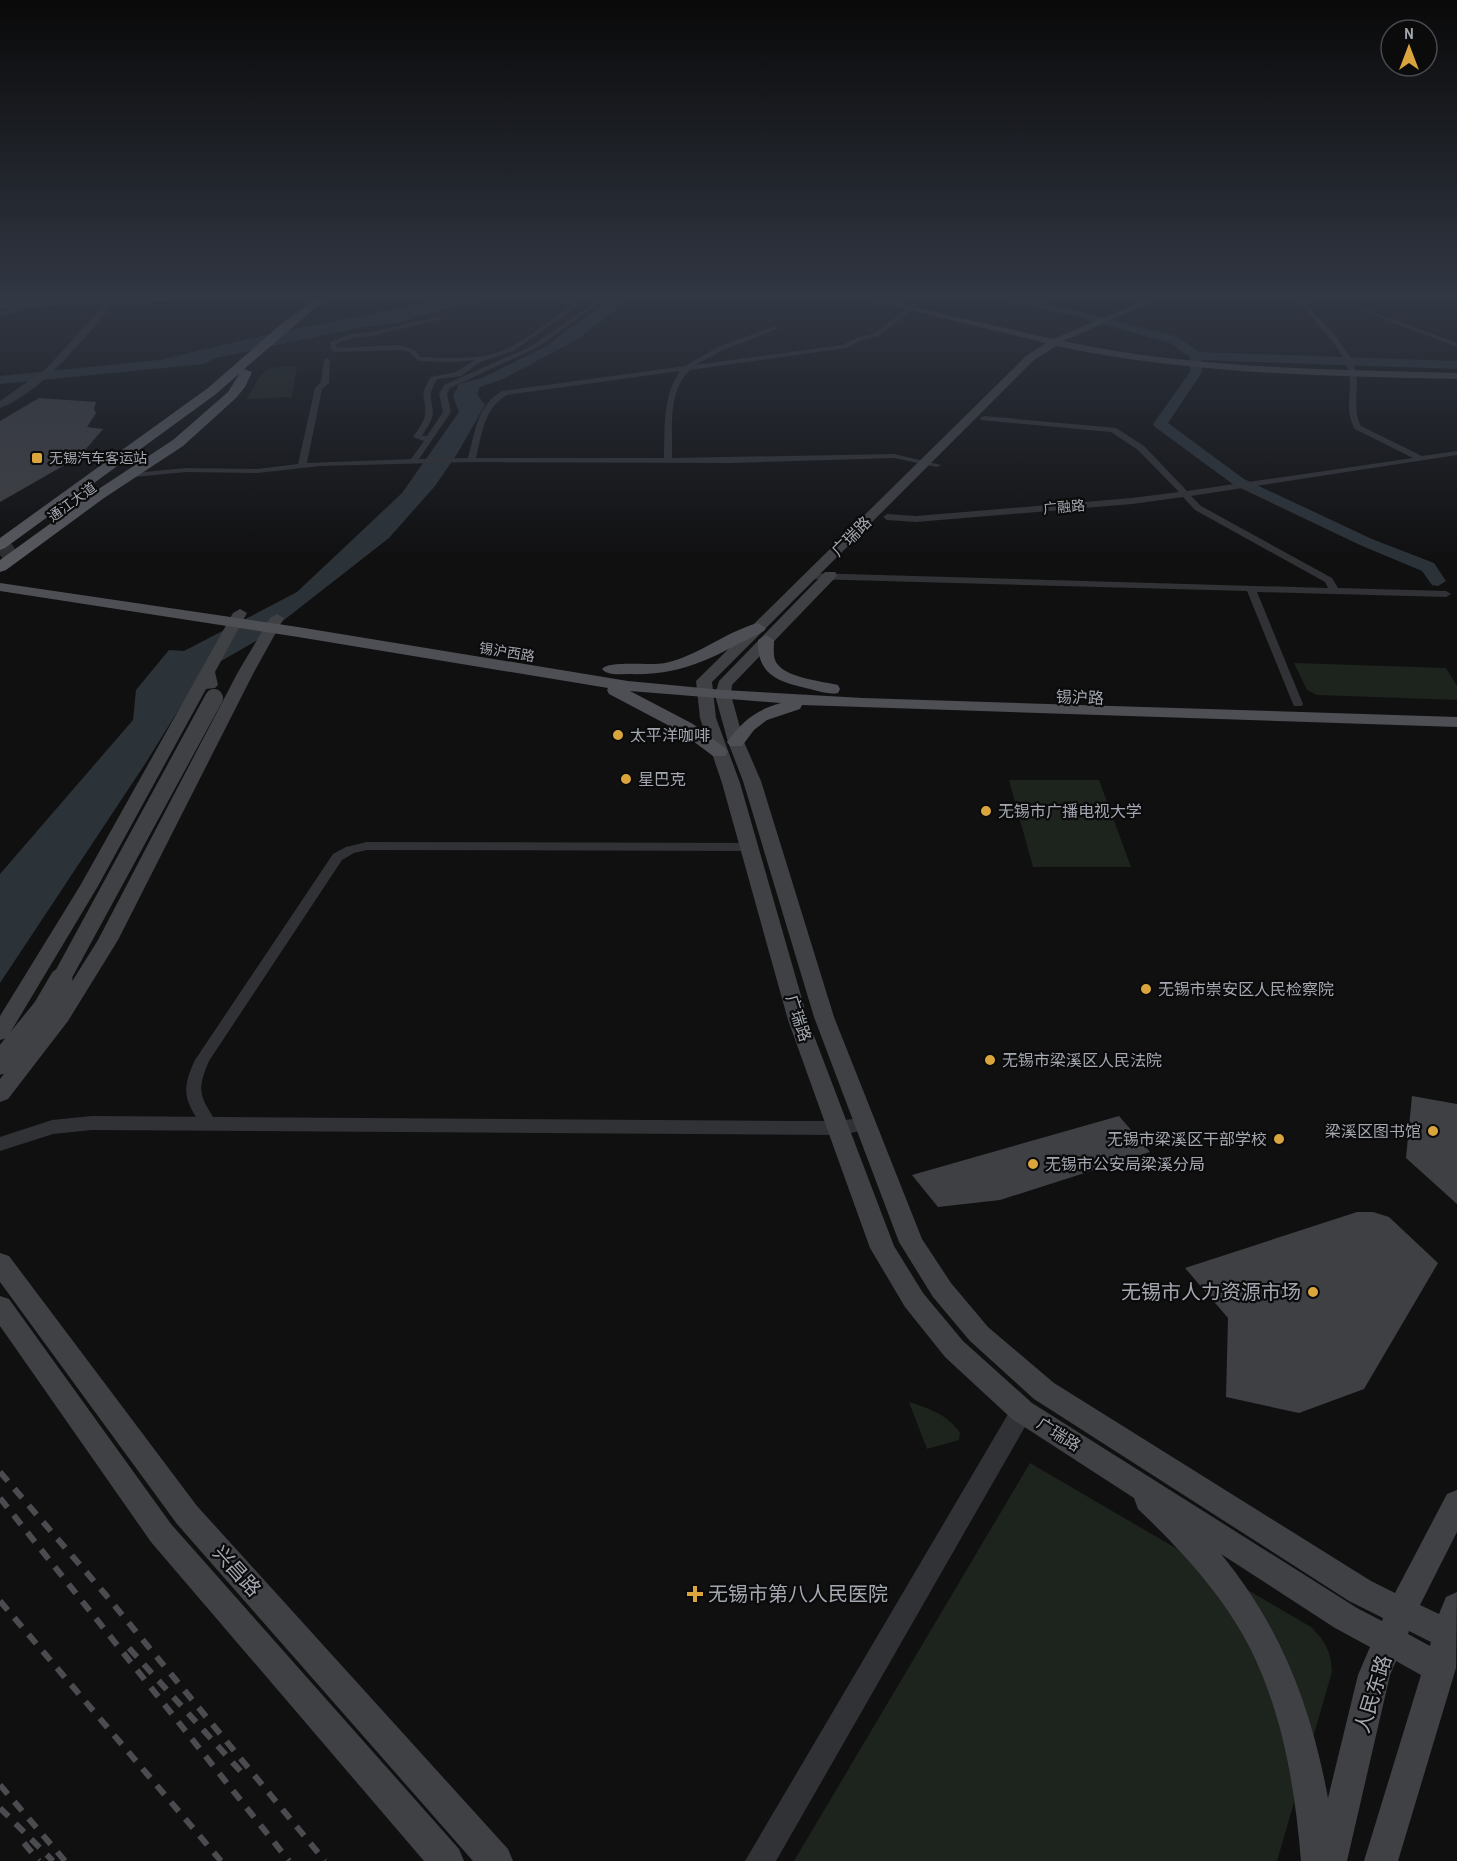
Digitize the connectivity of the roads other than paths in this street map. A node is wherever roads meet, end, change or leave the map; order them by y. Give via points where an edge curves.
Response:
1 (21, 385) edge
2 (26, 385) edge
3 (213, 385) edge
4 (218, 385) edge
5 (229, 385) edge
6 (240, 385) edge
7 (323, 385) edge
8 (430, 385) edge
9 (450, 385) edge
10 (559, 385) edge
11 (675, 385) edge
12 (1005, 385) edge
13 (1017, 385) edge
14 (1351, 385) edge
15 (0, 397) edge
16 (0, 405) edge
17 (984, 418) junction
18 (428, 439) junction
19 (1457, 453) edge
20 (1420, 458) junction
21 (471, 460) junction
22 (668, 460) junction
23 (414, 461) junction
24 (931, 464) junction
25 (302, 466) junction
26 (134, 475) junction
27 (1187, 494) junction
28 (887, 517) junction
29 (0, 535) tunnel mouth
30 (6, 545) edge
31 (0, 567) tunnel mouth
32 (0, 576) edge
33 (819, 577) junction
34 (0, 586) edge
35 (1251, 589) junction
36 (1335, 591) junction
37 (1446, 594) dead end
38 (232, 617) junction
39 (274, 623) junction
40 (304, 627) junction
41 (762, 634) junction
42 (610, 669) junction
43 (207, 672) junction
44 (246, 672) junction
45 (589, 679) junction
46 (713, 688) junction
47 (832, 689) junction
48 (214, 698) junction
49 (819, 701) junction
50 (1298, 704) junction
51 (1457, 710) edge
52 (1457, 722) edge
53 (728, 747) junction
54 (749, 847) junction
55 (0, 1034) edge
56 (0, 1062) edge
57 (0, 1094) edge
58 (866, 1124) junction
59 (210, 1125) junction
60 (838, 1128) junction
61 (0, 1144) edge
62 (0, 1263) edge
63 (0, 1306) edge
64 (1022, 1411) junction
65 (1108, 1464) junction
66 (1457, 1503) edge
67 (1402, 1611) junction
68 (1454, 1627) edge
69 (1389, 1641) junction
70 (1448, 1672) edge
71 (447, 1861) edge
72 (496, 1861) edge
73 (760, 1861) edge
74 (1318, 1861) edge
75 (1330, 1861) edge
76 (1381, 1861) edge

1 - 15 street
2 - 16 street
3 - 29 highway
4 - 30 highway, 通江大道
5 - 30 highway, 通江大道
6 - 26 highway via 218,409
7 - 25 street
8 - 18 street via 426,398 429,416 417,437
9 - 18 street via 444,394 447,412
10 - 21 street via 496,396 484,413
11 - 22 street
12 - 24 main road, 广瑞路
13 - 17 main road, 广瑞路
14 - 20 street via 1358,427
17 - 24 main road, 广瑞路
17 - 27 street via 1113,430 1141,448
18 - 23 street
19 - 20 street
20 - 27 street, 广融路
21 - 22 street
21 - 23 street
22 - 24 street via 894,456
23 - 25 street
24 - 28 main road, 广瑞路
24 - 33 main road, 广瑞路
25 - 26 street
26 - 31 highway via 99,495
27 - 28 street, 广融路 via 916,519
27 - 36 street via 1198,508 1329,580
28 - 33 main road, 广瑞路
32 - 38 main road
33 - 35 street
33 - 41 main road, 广瑞路
34 - 38 main road
35 - 36 street
35 - 50 street
36 - 37 street
38 - 39 main road
38 - 43 main road
39 - 40 main road
39 - 44 main road
40 - 42 main road, 锡沪西路 via 445,642
40 - 45 main road
41 - 42 main road via 688,663 655,670
41 - 46 main road, 广瑞路
41 - 47 main road via 766,658 779,674
42 - 46 main road, 锡沪西路
43 - 48 main road
43 - 55 main road via 89,886
44 - 48 main road
44 - 57 main road via 108,940 60,1016
45 - 46 main road
45 - 53 main road
46 - 47 main road, 锡沪路
46 - 49 main road, 锡沪路
46 - 53 main road, 广瑞路
47 - 50 main road, 锡沪路
48 - 56 main road, bridge via 44,1009
49 - 52 main road, 锡沪路
49 - 53 main road via 768,712 747,725
50 - 51 main road, 锡沪路
53 - 54 main road, 广瑞路 via 731,783
53 - 58 main road, 广瑞路 via 752,781 824,1017
54 - 59 street via 367,846 350,850 337,858 202,1060 191,1083 193,1102
54 - 60 main road, 广瑞路 via 798,1020
58 - 60 street
58 - 67 main road, 广瑞路 via 912,1242 942,1290 979,1334 1044,1391 1360,1591
59 - 60 street
59 - 61 street via 92,1123 52,1127
60 - 64 main road, 广瑞路 via 882,1248 914,1300 954,1349
62 - 72 main road, 兴昌路 via 187,1515
63 - 71 main road, 兴昌路 via 161,1533
64 - 65 main road, 广瑞路
64 - 73 street
65 - 69 main road, 广瑞路 via 1346,1618
65 - 74 main road via 1151,1502 1220,1577 1261,1635 1292,1712 1315,1826
66 - 67 main road, 人民东路
67 - 68 main road, 广瑞路
67 - 69 main road, 人民东路
68 - 70 main road
69 - 70 main road, 广瑞路
69 - 75 main road, 人民东路 via 1374,1675
70 - 76 main road

